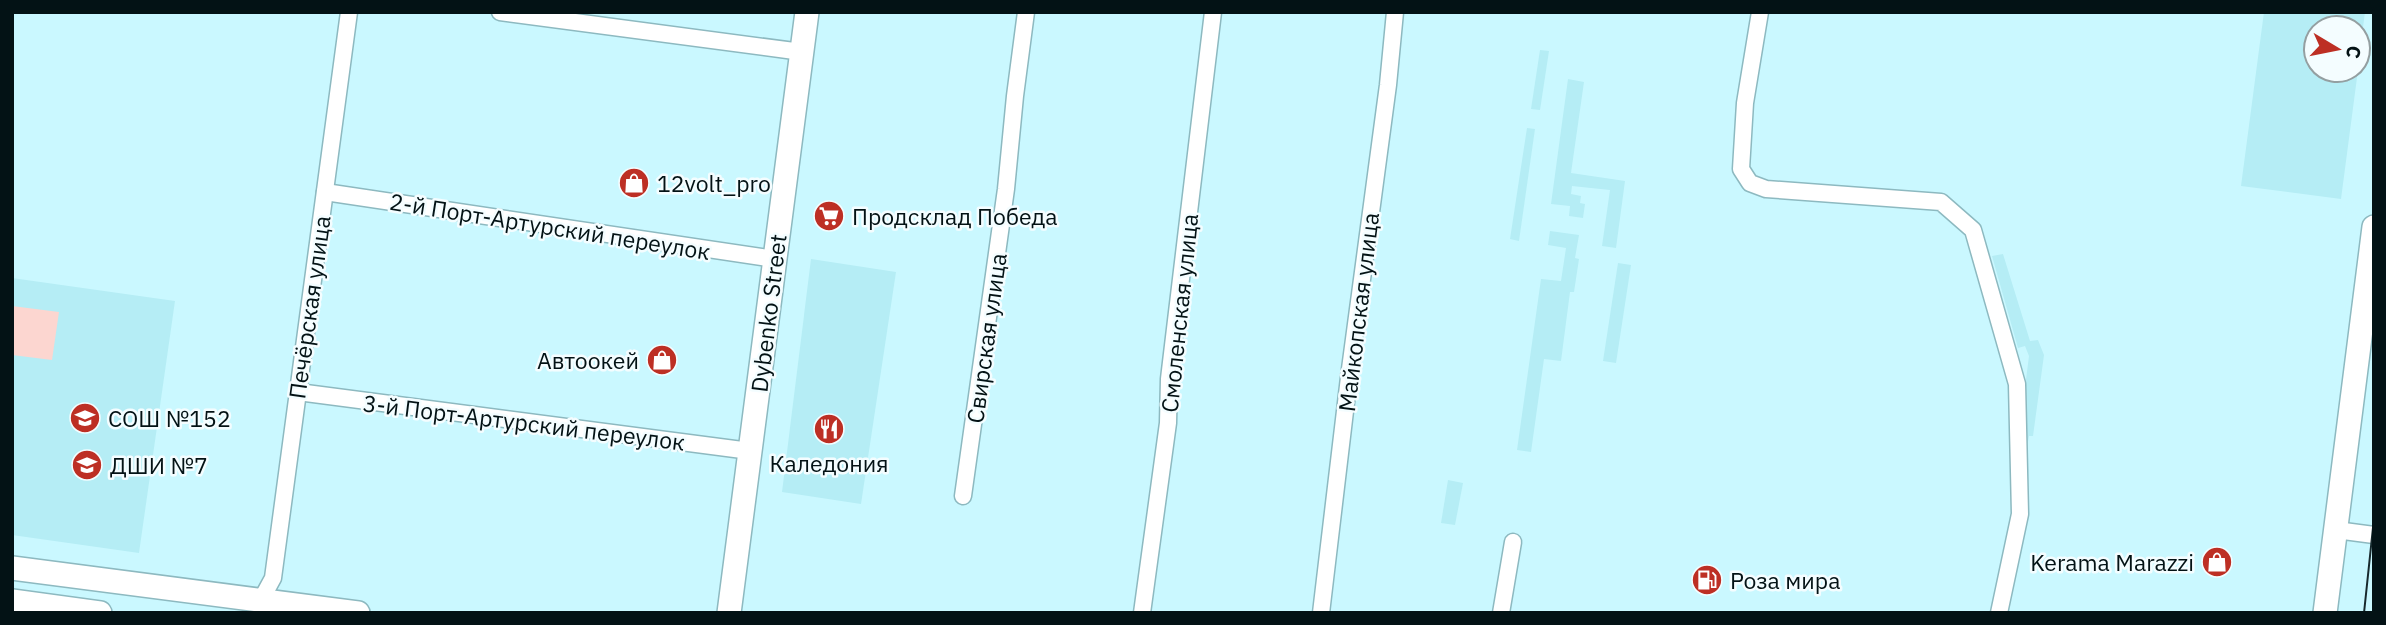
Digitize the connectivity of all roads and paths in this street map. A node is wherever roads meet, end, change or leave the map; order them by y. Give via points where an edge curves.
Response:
1 (349, 12) edge
2 (500, 12) edge
3 (807, 12) edge
4 (1026, 12) edge
5 (1213, 12) edge
6 (1395, 12) edge
7 (1760, 12) edge
8 (802, 52) junction
9 (325, 192) junction
10 (2374, 227) edge
11 (775, 259) junction
12 (298, 392) junction
13 (750, 451) junction
14 (963, 496) dead end
15 (2336, 530) junction
16 (2374, 535) edge
17 (1513, 542) dead end
18 (12, 568) edge
19 (12, 601) edge
20 (260, 606) edge
21 (2325, 610) edge
22 (100, 613) edge
23 (358, 613) edge
24 (729, 613) edge
25 (1142, 613) edge
26 (1321, 613) edge
27 (1501, 613) edge
28 (1999, 613) edge

1 - 9 street, Печёрская улица
2 - 8 street
3 - 8 main road, Dybenko Street
4 - 14 street, Свирская улица
5 - 25 street, Смоленская улица via 1169,379 1168,423
6 - 26 street, Майкопская улица
7 - 28 street via 1745,103 1741,169 1750,183 1766,189 1941,202 1973,230 2017,384 2020,514
8 - 11 main road, Dybenko Street
9 - 11 street, 2-й Порт-Артурский переулок
9 - 12 street, Печёрская улица
10 - 15 main road
11 - 13 main road, Dybenko Street
12 - 13 street, 3-й Порт-Артурский переулок
12 - 20 street, Печёрская улица via 273,578
13 - 24 main road, Dybenko Street
15 - 16 street
15 - 21 main road
17 - 27 street
18 - 20 main road
19 - 22 main road
20 - 23 main road

